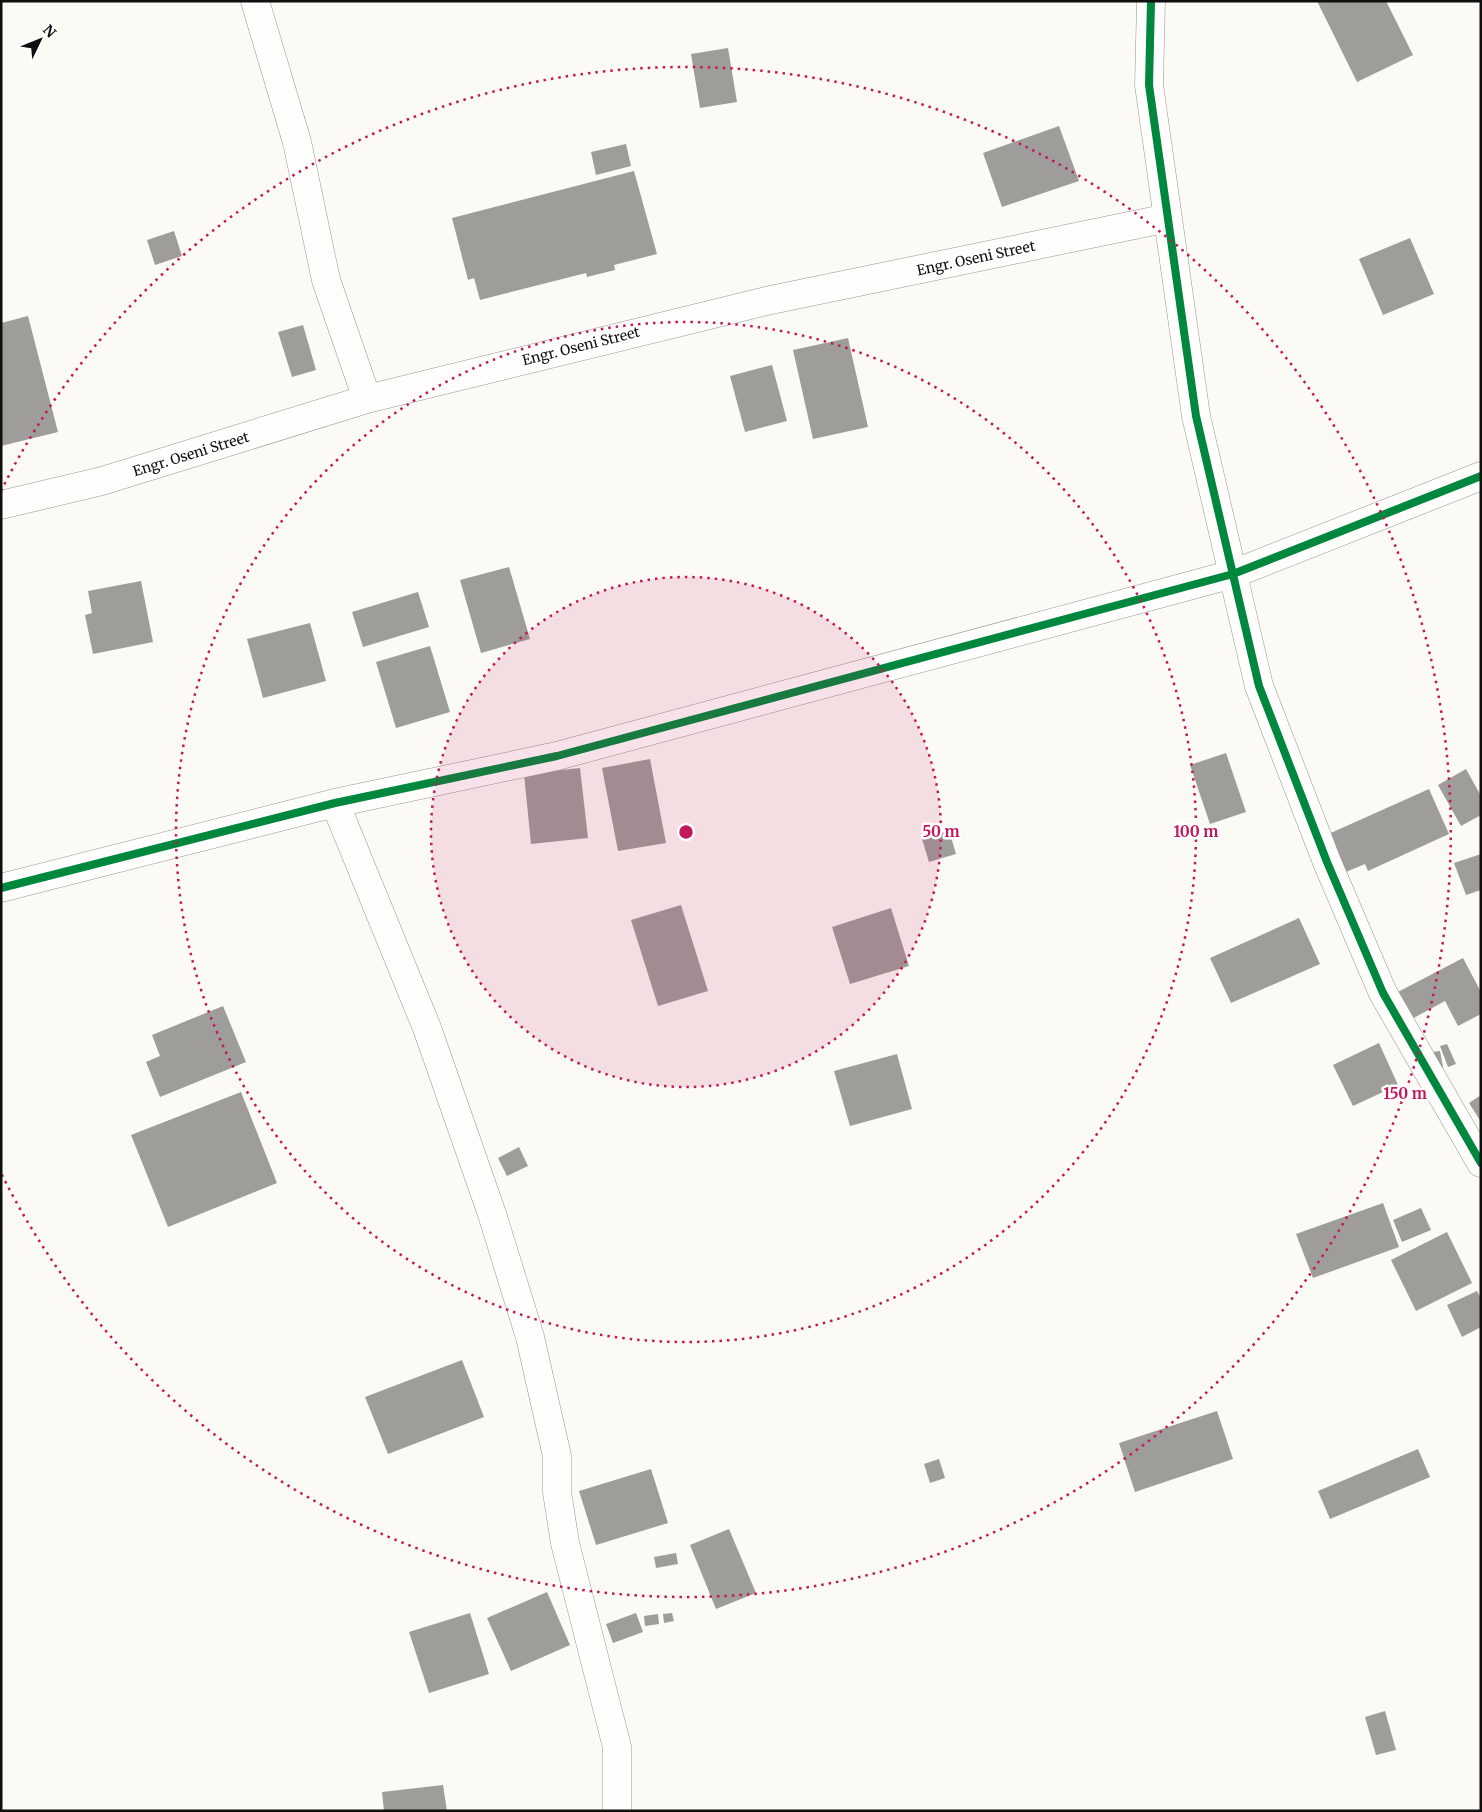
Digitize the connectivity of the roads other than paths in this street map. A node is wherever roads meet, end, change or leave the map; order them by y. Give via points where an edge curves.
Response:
1 (255, 1) edge
2 (1150, 1) edge
3 (1168, 218) junction
4 (367, 399) junction
5 (1481, 476) edge
6 (1, 504) edge
7 (1233, 574) junction
8 (335, 803) junction
9 (1, 888) edge
10 (1481, 1163) edge
11 (617, 1811) edge

1 - 4 street via 297,142 326,280
2 - 3 street via 1149,85
3 - 4 street, Engr. Oseni Street via 766,301
3 - 7 street via 1196,416
4 - 6 street, Engr. Oseni Street via 102,482
5 - 7 street
7 - 8 street via 557,756
7 - 10 street via 1260,686 1331,870 1383,993
8 - 9 street
8 - 11 street via 427,1028 492,1214 530,1337 557,1456 557,1492 565,1543 617,1747

